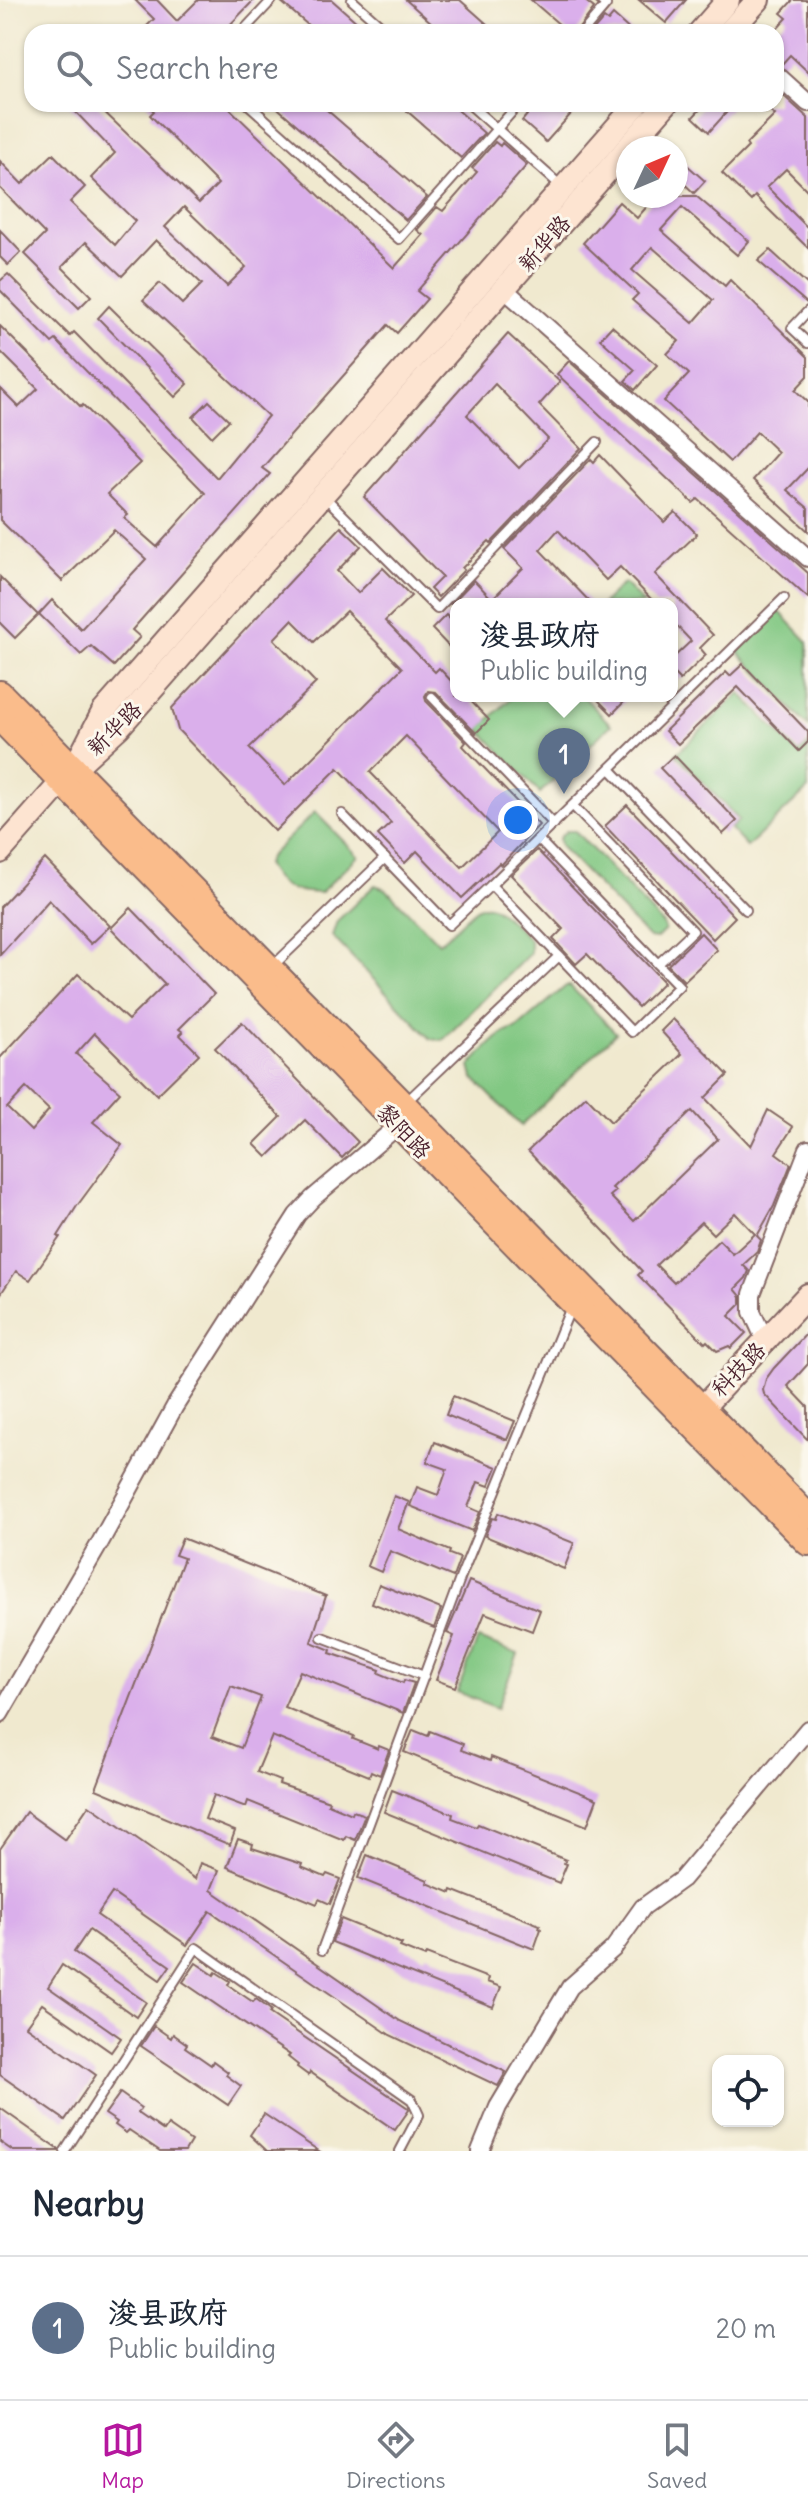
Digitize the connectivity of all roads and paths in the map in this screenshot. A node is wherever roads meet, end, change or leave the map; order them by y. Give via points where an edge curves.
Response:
1 (272, 0) edge
2 (352, 0) edge
3 (600, 0) edge
4 (728, 0) edge
5 (758, 0) edge
6 (250, 24) edge
7 (379, 24) edge
8 (590, 24) edge
9 (707, 24) edge
10 (736, 24) edge
11 (784, 81) edge
12 (808, 103) edge
13 (257, 112) edge
14 (478, 112) edge
15 (512, 112) edge
16 (630, 112) edge
17 (659, 112) edge
18 (497, 129) junction
19 (564, 188) junction
20 (504, 289) junction
21 (808, 311) edge
22 (808, 343) edge
23 (597, 442) dead end
24 (323, 495) junction
25 (808, 558) edge
26 (784, 598) dead end
27 (0, 693) edge
28 (432, 697) dead end
29 (678, 700) edge
30 (676, 702) edge
31 (0, 719) edge
32 (611, 770) junction
33 (68, 775) junction
34 (573, 806) junction
35 (342, 814) dead end
36 (554, 824) junction
37 (538, 839) junction
38 (0, 852) edge
39 (385, 858) junction
40 (491, 885) junction
41 (746, 910) dead end
42 (559, 956) junction
43 (658, 964) junction
44 (270, 968) junction
45 (401, 1114) junction
46 (808, 1149) edge
47 (808, 1295) edge
48 (573, 1302) junction
49 (765, 1340) junction
50 (702, 1408) junction
51 (808, 1516) edge
52 (808, 1543) edge
53 (322, 1637) dead end
54 (424, 1676) junction
55 (0, 1714) edge
56 (808, 1729) edge
57 (322, 1950) dead end
58 (65, 2151) edge
59 (400, 2151) edge
60 (480, 2151) edge

1 - 6 lane
2 - 7 lane
3 - 8 lane via 606,5
4 - 9 main road
5 - 10 main road
11 - 12 street
13 - 18 lane via 399,239
14 - 18 lane
15 - 18 lane
16 - 19 main road, 新华路
17 - 20 main road, 新华路
18 - 19 lane
19 - 33 main road, 新华路 via 103,712
20 - 24 main road, 新华路
20 - 25 street
21 - 22 lane via 792,328
23 - 24 lane via 437,609
24 - 33 main road, 新华路 via 119,727
26 - 29 lane
27 - 33 main road, 黎阳路
28 - 36 lane
30 - 32 lane
31 - 33 main road, 黎阳路
32 - 34 lane
32 - 41 lane
33 - 38 main road
33 - 44 main road, 黎阳路
33 - 45 main road, 黎阳路
34 - 36 lane
34 - 43 lane via 693,931
35 - 39 lane
36 - 37 lane
37 - 40 lane
37 - 43 lane
39 - 40 lane via 449,925
39 - 44 lane
40 - 42 lane
42 - 43 lane via 632,1032 679,986
42 - 45 lane
44 - 45 main road, 黎阳路
45 - 48 main road, 黎阳路
45 - 50 main road, 黎阳路
45 - 55 street via 289,1227 175,1406
46 - 49 street via 752,1294 752,1312
47 - 49 main road, 科技路
48 - 52 main road, 黎阳路
48 - 54 lane
49 - 50 main road, 科技路
50 - 51 main road, 黎阳路
53 - 54 lane
54 - 57 lane
56 - 60 street via 682,1879 643,1907 613,1949 570,1987 498,2107
58 - 59 lane via 196,1948 412,2100 419,2115

